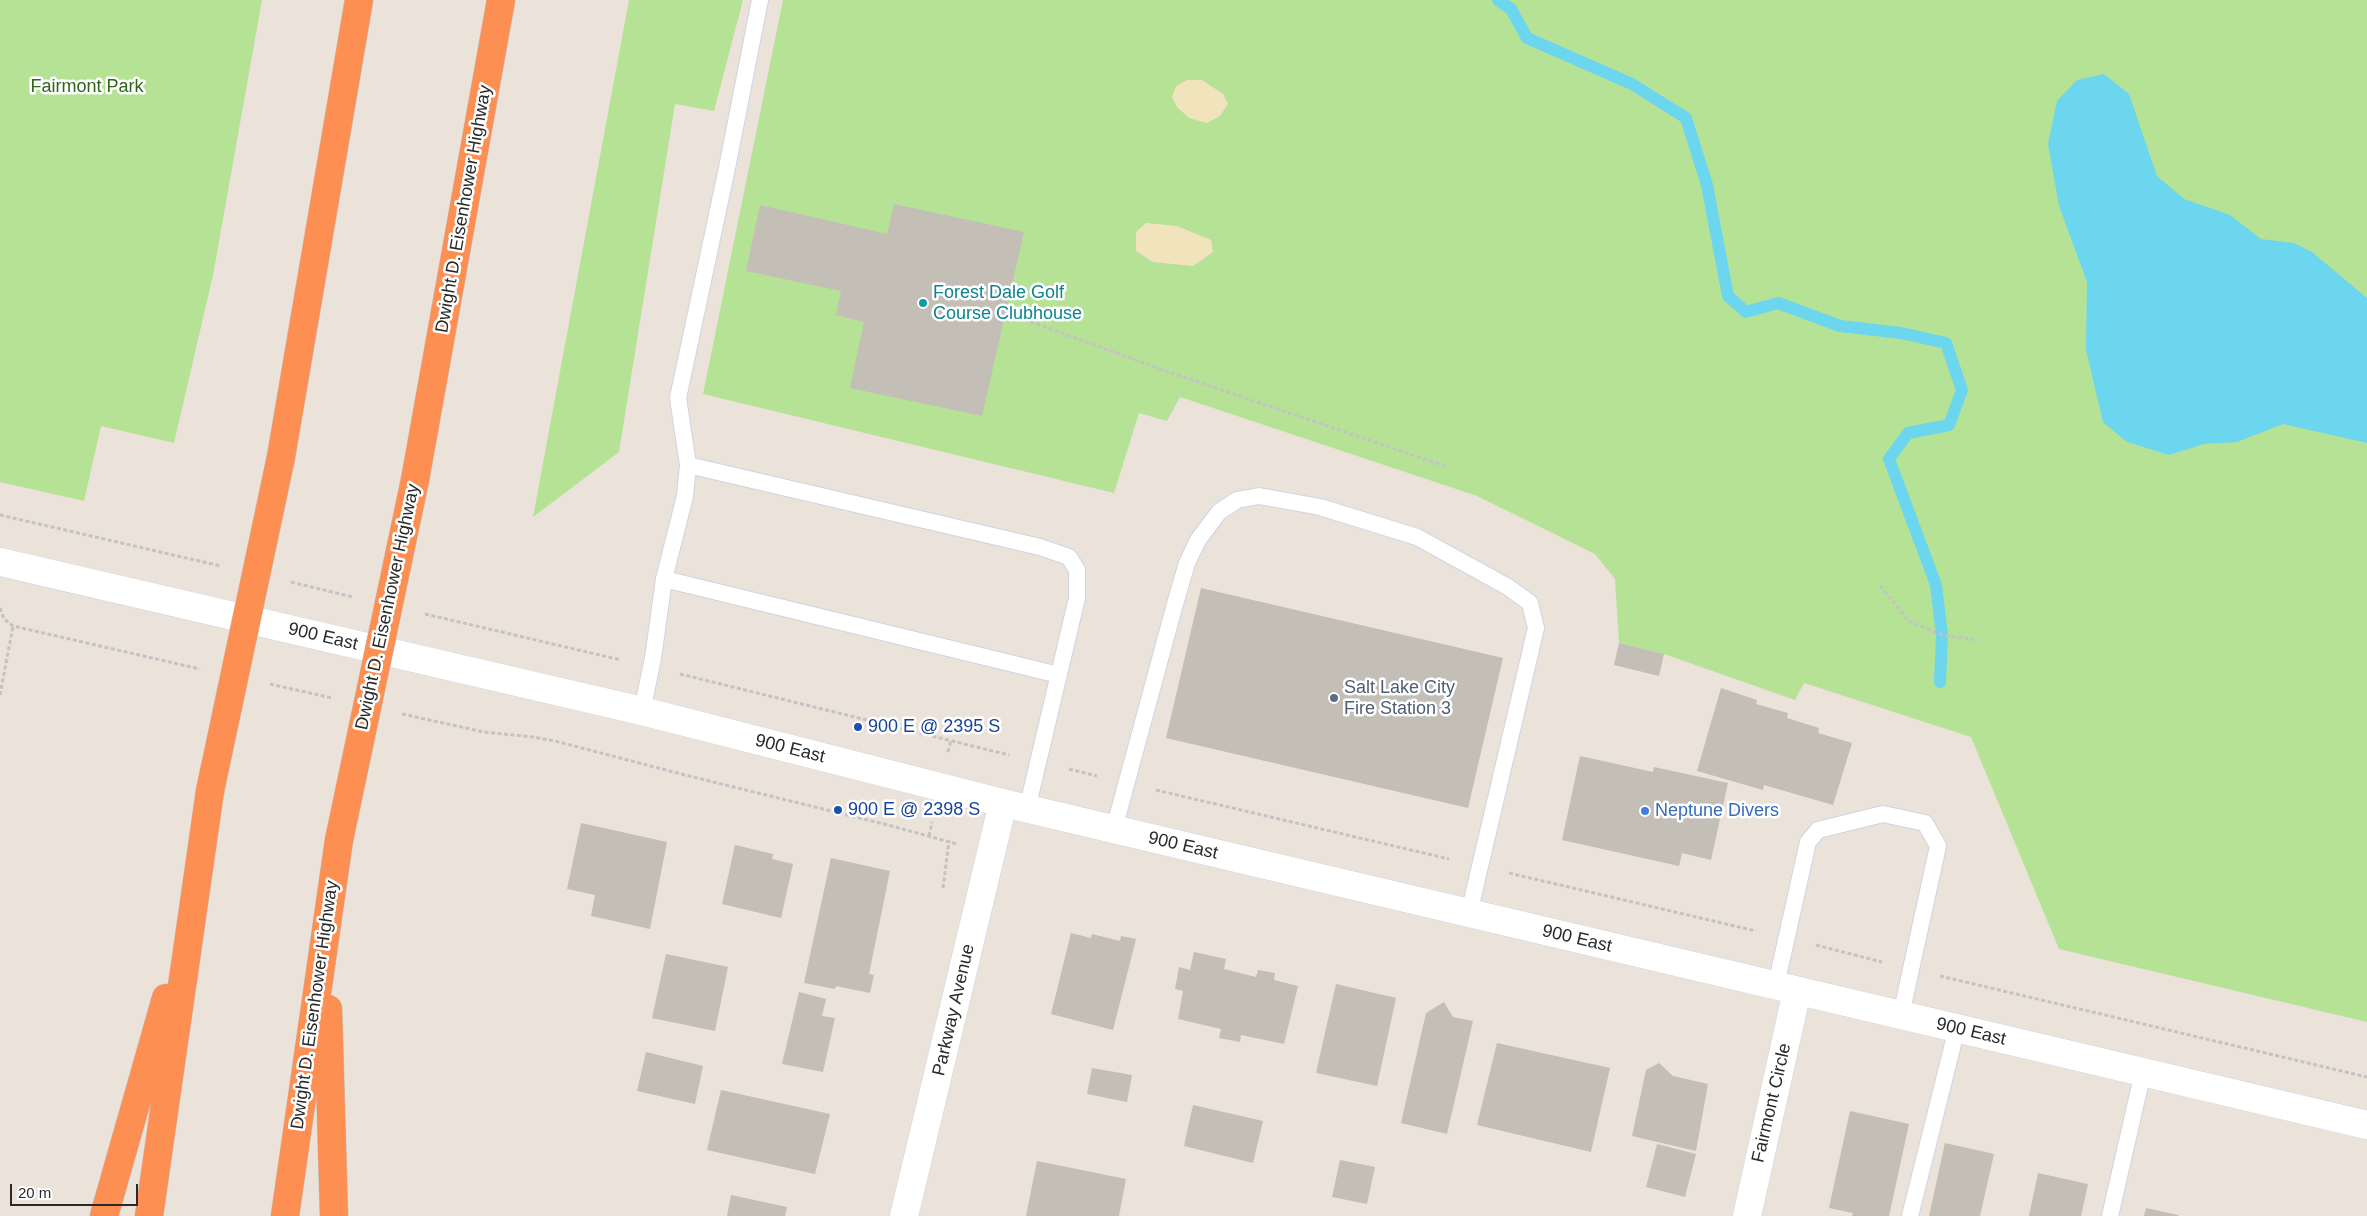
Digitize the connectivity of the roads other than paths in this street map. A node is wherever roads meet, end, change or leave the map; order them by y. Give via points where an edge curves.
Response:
1 (359, 0) edge
2 (501, 0) edge
3 (760, 0) edge
4 (688, 466) junction
5 (0, 562) edge
6 (664, 579) junction
7 (1058, 676) junction
8 (642, 711) junction
9 (1015, 806) junction
10 (1114, 829) junction
11 (195, 896) junction
12 (1469, 914) junction
13 (326, 933) junction
14 (1786, 988) junction
15 (1901, 1015) junction
16 (1957, 1028) junction
17 (2143, 1072) junction
18 (2367, 1125) edge
19 (104, 1216) edge
20 (149, 1216) edge
21 (285, 1216) edge
22 (334, 1216) edge
23 (904, 1216) edge
24 (1747, 1216) edge
25 (1910, 1216) edge
26 (2110, 1216) edge

1 - 11 highway, bridge via 281,457 210,792
2 - 13 highway, Dwight D. Eisenhower Highway, bridge via 415,480 339,840
3 - 4 lane via 728,168 678,398
4 - 6 lane via 685,496
4 - 7 lane via 1040,547 1069,557 1077,570 1076,598
5 - 8 street, 900 East
6 - 7 lane
6 - 8 lane
7 - 9 lane via 1038,762
8 - 9 street, 900 East
9 - 10 street, 900 East
9 - 23 street, Parkway Avenue
10 - 12 street, 900 East
10 - 12 lane via 1175,604 1187,563 1198,540 1219,512 1238,500 1259,496 1320,507 1417,537 1508,587 1530,603 1536,628
11 - 19 highway
11 - 20 highway
12 - 14 street, 900 East
13 - 21 highway, Dwight D. Eisenhower Highway
13 - 22 highway
14 - 15 street, 900 East
14 - 15 lane via 1787,938 1808,842 1818,830 1883,814 1926,823 1938,846
14 - 24 street, Fairmont Circle
15 - 16 street, 900 East
16 - 17 street, 900 East
16 - 25 lane
17 - 18 street, 900 East
17 - 26 lane

